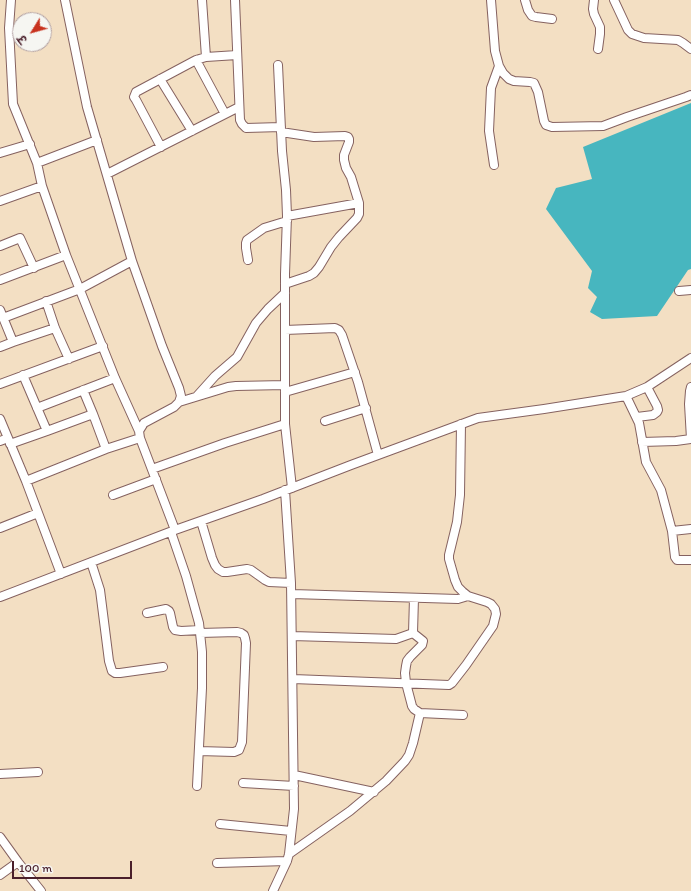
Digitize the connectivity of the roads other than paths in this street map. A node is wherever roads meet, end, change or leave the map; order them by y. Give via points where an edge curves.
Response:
1 (11, 0) edge
2 (65, 0) edge
3 (202, 0) edge
4 (235, 0) edge
5 (491, 0) edge
6 (525, 0) edge
7 (594, 0) edge
8 (614, 0) edge
9 (552, 19) dead end
10 (690, 47) edge
11 (598, 49) dead end
12 (237, 55) junction
13 (206, 57) junction
14 (196, 60) junction
15 (278, 65) dead end
16 (499, 66) junction
17 (160, 79) junction
18 (691, 95) edge
19 (239, 107) junction
20 (225, 114) junction
21 (281, 130) junction
22 (192, 131) junction
23 (97, 140) junction
24 (30, 144) junction
25 (161, 147) junction
26 (0, 153) edge
27 (37, 164) junction
28 (494, 165) dead end
29 (107, 174) junction
30 (42, 186) junction
31 (0, 200) edge
32 (359, 203) junction
33 (287, 219) junction
34 (0, 246) edge
35 (66, 255) junction
36 (248, 260) dead end
37 (132, 261) junction
38 (34, 268) junction
39 (0, 280) edge
40 (285, 284) junction
41 (80, 289) junction
42 (691, 290) edge
43 (679, 291) dead end
44 (285, 292) junction
45 (46, 301) junction
46 (0, 310) edge
47 (3, 318) junction
48 (55, 328) junction
49 (285, 330) junction
50 (13, 342) junction
51 (103, 346) junction
52 (0, 348) edge
53 (69, 358) junction
54 (691, 358) edge
55 (355, 372) junction
56 (23, 375) junction
57 (115, 378) junction
58 (0, 384) edge
59 (647, 387) junction
60 (691, 387) edge
61 (285, 388) junction
62 (83, 390) junction
63 (197, 396) junction
64 (626, 396) junction
65 (179, 402) junction
66 (37, 408) junction
67 (366, 408) junction
68 (93, 414) junction
69 (637, 417) junction
70 (0, 419) edge
71 (325, 421) dead end
72 (285, 424) junction
73 (461, 424) junction
74 (47, 431) junction
75 (140, 434) junction
76 (691, 439) edge
77 (6, 441) edge
78 (642, 442) junction
79 (106, 449) junction
80 (378, 455) junction
81 (152, 469) junction
82 (156, 479) junction
83 (26, 482) junction
84 (288, 489) junction
85 (113, 495) dead end
86 (38, 513) junction
87 (201, 521) junction
88 (0, 528) edge
89 (691, 529) edge
90 (173, 531) junction
91 (672, 531) junction
92 (691, 560) edge
93 (92, 562) junction
94 (61, 574) junction
95 (291, 583) junction
96 (292, 594) junction
97 (468, 596) junction
98 (0, 597) edge
99 (414, 598) junction
100 (147, 613) dead end
101 (200, 631) junction
102 (412, 633) junction
103 (292, 636) junction
104 (163, 667) dead end
105 (293, 679) junction
106 (406, 683) junction
107 (420, 713) junction
108 (463, 715) dead end
109 (199, 751) junction
110 (38, 772) dead end
111 (0, 774) edge
112 (294, 776) junction
113 (243, 782) dead end
114 (198, 786) dead end
115 (294, 786) junction
116 (374, 792) junction
117 (220, 824) dead end
118 (291, 832) junction
119 (0, 837) edge
120 (288, 858) junction
121 (18, 862) junction
122 (217, 863) dead end
123 (0, 875) edge
124 (41, 891) edge
125 (273, 891) edge

1 - 24 street via 9,28 13,104
2 - 23 street
3 - 13 street
4 - 12 street
5 - 16 street via 495,51
6 - 9 street via 532,16
7 - 11 street via 594,14 600,27
8 - 10 street via 632,34 644,38 678,40
12 - 13 street
12 - 19 street
13 - 14 street
14 - 17 street
14 - 20 street
15 - 21 street
16 - 18 street via 509,79 534,83 544,121 552,127 603,126
16 - 28 street via 491,88 489,131
17 - 22 street
17 - 25 street via 136,92 134,97
19 - 20 street
19 - 21 street via 240,120 246,128
20 - 22 street
21 - 32 street via 314,137 348,137 344,160
21 - 33 street
22 - 25 street
23 - 27 street
23 - 29 street
24 - 26 street
24 - 27 street
25 - 29 street
27 - 30 street
29 - 37 street
30 - 31 street
30 - 35 street
32 - 33 street
32 - 40 street via 359,214 331,247 314,273
33 - 36 street via 264,228 247,240
33 - 40 street
34 - 38 street via 20,238
35 - 38 street
35 - 41 street
37 - 41 street
37 - 65 street via 180,388 182,396
38 - 39 street
40 - 44 street
41 - 45 street
41 - 51 street
42 - 43 street
44 - 49 street
44 - 63 street via 256,323 237,357
45 - 47 street
45 - 48 street
46 - 47 street
47 - 50 street
48 - 50 street
48 - 53 street
49 - 55 street via 339,330
49 - 61 street
50 - 52 street
51 - 53 street
51 - 57 street
53 - 56 street
54 - 59 street
55 - 61 street
55 - 67 street
56 - 58 street
56 - 66 street
57 - 62 street
57 - 75 street
59 - 64 street
59 - 69 street via 658,410 653,415
60 - 76 street
61 - 63 street via 236,386
61 - 72 street
62 - 66 street
62 - 68 street
63 - 65 street
64 - 69 street
64 - 73 street via 478,418
65 - 75 street via 144,423
66 - 74 street
67 - 71 street
67 - 80 street
68 - 74 street
68 - 79 street
69 - 78 street
70 - 77 street
72 - 81 street
72 - 84 street
73 - 80 street
73 - 97 street via 460,494 457,522 449,555 450,566 458,587
74 - 77 street
75 - 79 street
75 - 81 street
76 - 78 street
77 - 83 street
78 - 91 street via 646,462 662,490
79 - 83 street
80 - 84 street
81 - 82 street
82 - 85 street
82 - 90 street
83 - 86 street
84 - 87 street
84 - 95 street
86 - 88 street
86 - 94 street
87 - 90 street
87 - 95 street via 218,569 223,572 247,569 269,582
89 - 91 street
90 - 93 street
90 - 101 street
91 - 92 street via 675,557 677,560
93 - 94 street
93 - 104 street via 100,590 112,671 120,673
94 - 98 street
95 - 96 street
96 - 99 street
96 - 103 street
97 - 99 street via 458,599
97 - 106 street via 491,604 496,614 493,626 466,665 449,685
99 - 102 street
100 - 101 street via 169,611 175,630
101 - 109 street via 202,688
101 - 109 street via 241,633 246,643 242,742 239,750
102 - 103 street via 396,638
102 - 106 street via 423,641 407,661
103 - 105 street
105 - 106 street
105 - 112 street
106 - 107 street via 412,706
107 - 108 street
107 - 116 street via 413,743 405,762
109 - 114 street
110 - 111 street
112 - 115 street
112 - 116 street
113 - 115 street
115 - 118 street
116 - 120 street
117 - 118 street
118 - 120 street
119 - 121 street
120 - 122 street
120 - 125 street
121 - 123 street
121 - 124 street

